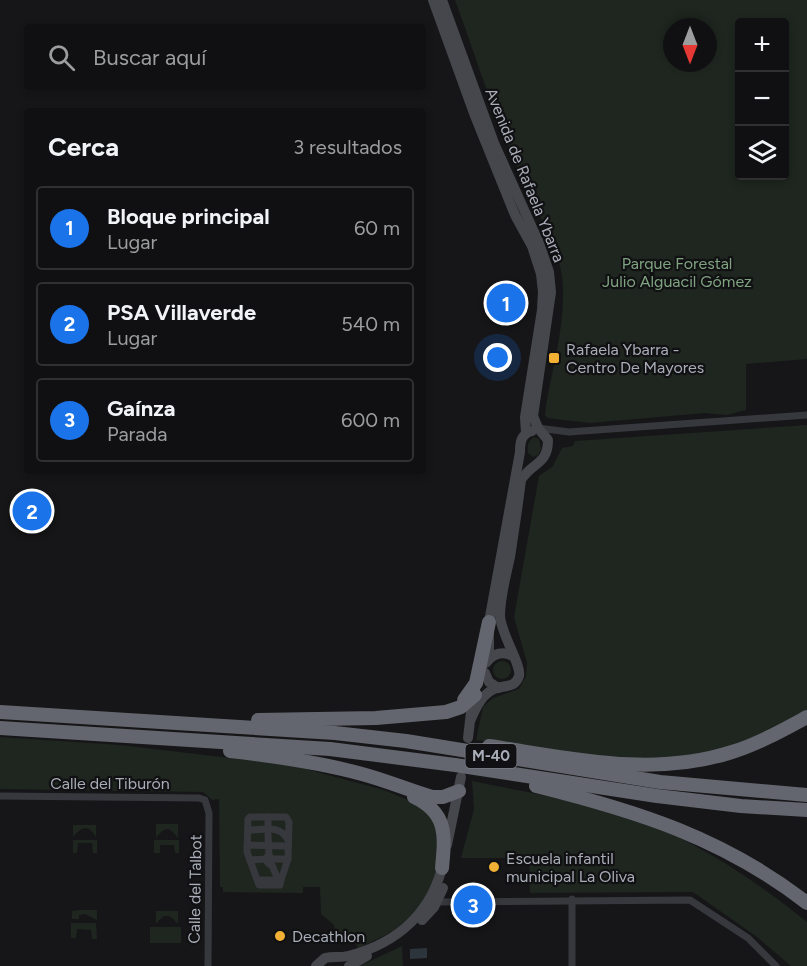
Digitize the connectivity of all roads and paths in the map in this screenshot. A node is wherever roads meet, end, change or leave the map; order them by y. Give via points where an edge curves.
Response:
1 (433, 0) edge
2 (442, 0) edge
3 (807, 415) edge
4 (541, 431) junction
5 (569, 432) junction
6 (526, 433) junction
7 (547, 449) junction
8 (520, 452) junction
9 (540, 463) junction
10 (489, 622) junction
11 (514, 657) junction
12 (489, 658) junction
13 (484, 673) junction
14 (498, 688) junction
15 (475, 695) junction
16 (0, 712) edge
17 (429, 713) junction
18 (807, 717) edge
19 (471, 719) junction
20 (175, 723) junction
21 (0, 728) edge
22 (130, 735) junction
23 (468, 738) dead end
24 (406, 741) junction
25 (342, 769) junction
26 (458, 778) junction
27 (807, 795) edge
28 (0, 796) edge
29 (807, 810) edge
30 (209, 813) joint
31 (270, 826) junction
32 (248, 830) junction
33 (286, 840) junction
34 (247, 845) junction
35 (272, 845) junction
36 (269, 859) junction
37 (250, 860) junction
38 (285, 860) junction
39 (442, 868) junction
40 (761, 873) junction
41 (281, 880) junction
42 (572, 899) junction
43 (437, 902) junction
44 (807, 903) edge
45 (807, 911) edge
46 (337, 958) junction
47 (208, 966) edge
48 (316, 966) edge
49 (347, 966) edge
50 (572, 966) edge
51 (776, 966) edge

1 - 6 main road, Avenida de Rafaela Ybarra via 541,274 542,310 525,417
2 - 4 main road, Avenida de Rafaela Ybarra via 494,143 549,272 550,310 533,416
3 - 5 street
4 - 5 street
4 - 6 main road
4 - 7 main road, Avenida de Rafaela Ybarra via 548,440
5 - 7 street via 556,436
6 - 8 main road, Avenida de Rafaela Ybarra via 520,442
7 - 9 main road, Avenida de Rafaela Ybarra
8 - 9 main road via 528,464
8 - 10 main road, Avenida de Rafaela Ybarra
9 - 11 main road, Avenida de Rafaela Ybarra via 528,470 522,480 501,603 502,629
10 - 12 main road, Avenida de Rafaela Ybarra
10 - 17 highway via 474,688 462,702
11 - 12 main road via 499,653
11 - 14 main road, Avenida de Rafaela Ybarra via 520,671 517,681
12 - 13 main road, Avenida de Rafaela Ybarra
13 - 14 main road
13 - 15 main road, Avenida de Rafaela Ybarra
14 - 19 main road, Avenida de Rafaela Ybarra via 481,700
15 - 17 highway via 457,709
15 - 19 main road, Avenida de Rafaela Ybarra
16 - 20 highway, M-40
17 - 20 highway
18 - 24 highway via 732,752 644,766 441,740
19 - 23 main road, Avenida de Rafaela Ybarra
20 - 24 highway, M-40
21 - 22 highway, M-40
22 - 25 highway
22 - 26 highway, M-40 via 330,749
24 - 27 highway, M-40 via 660,782
25 - 26 highway via 432,797 443,797
25 - 39 highway via 428,806 444,830
26 - 29 highway, M-40
26 - 39 main road
26 - 40 highway via 642,814 712,843
26 - 43 main road via 456,825
28 - 30 street, Calle del Tiburón via 199,798 205,800
30 - 47 street, Calle del Talbot
31 - 32 street
31 - 32 street via 249,818
31 - 33 street via 281,830
31 - 33 street via 282,816 288,819
31 - 35 street
31 - 35 street via 284,837 282,842
32 - 34 street
33 - 35 street
33 - 38 street
34 - 35 street
34 - 37 street
35 - 36 street
36 - 37 street
36 - 38 street
36 - 41 street
37 - 41 street via 259,885 280,885
38 - 41 street
39 - 46 main road via 432,897 407,927 382,943
40 - 44 highway
40 - 45 highway
42 - 43 street
42 - 50 street
42 - 51 street via 690,900 748,938
43 - 49 main road via 401,939
46 - 48 main road via 325,958
46 - 49 main road

